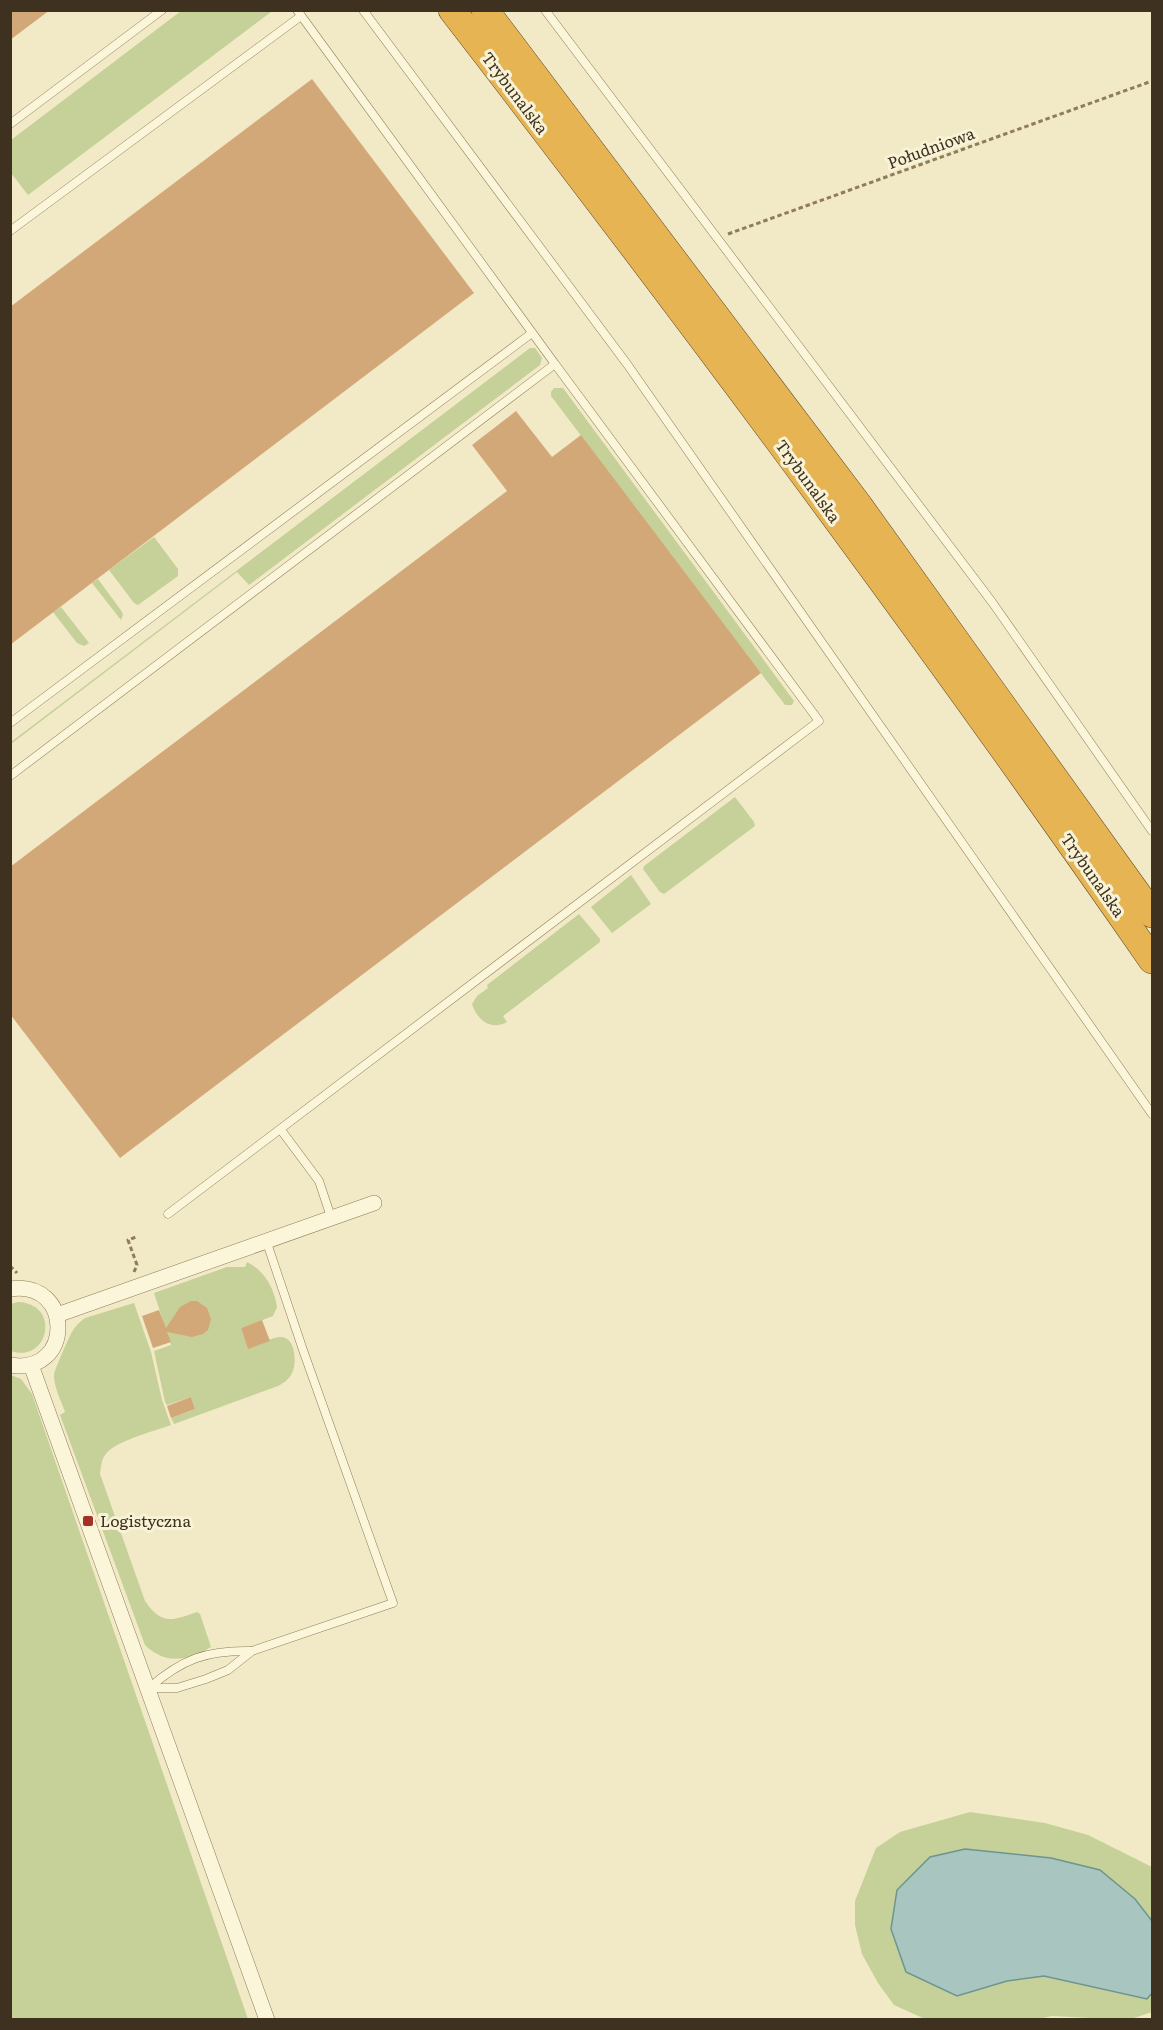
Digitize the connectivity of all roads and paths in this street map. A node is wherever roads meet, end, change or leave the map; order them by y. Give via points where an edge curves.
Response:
1 (162, 10) edge
2 (363, 10) edge
3 (452, 10) edge
4 (485, 10) edge
5 (545, 10) edge
6 (299, 13) edge
7 (1152, 81) edge
8 (10, 124) edge
9 (10, 231) edge
10 (718, 237) junction
11 (532, 333) junction
12 (555, 364) junction
13 (10, 723) edge
14 (10, 776) edge
15 (1152, 831) edge
16 (1152, 914) edge
17 (1152, 960) edge
18 (1152, 1114) edge
19 (281, 1130) junction
20 (374, 1203) dead end
21 (168, 1214) dead end
22 (331, 1217) junction
23 (136, 1237) dead end
24 (266, 1240) junction
25 (10, 1266) edge
26 (134, 1273) dead end
27 (21, 1276) dead end
28 (10, 1289) edge
29 (57, 1315) junction
30 (10, 1365) edge
31 (31, 1365) junction
32 (252, 1651) junction
33 (149, 1688) junction
34 (267, 2019) edge

1 - 8 lane
2 - 18 lane via 627,364
3 - 17 highway, Trybunalska via 741,389 1037,794
4 - 16 highway, Trybunalska via 860,507
5 - 10 lane
6 - 9 lane
6 - 11 lane
7 - 10 path, Południowa
10 - 15 lane via 992,602
11 - 12 lane
11 - 13 lane
12 - 14 lane
12 - 19 lane via 819,721
19 - 21 lane
19 - 22 lane via 319,1181
20 - 22 street
22 - 24 street
23 - 26 path via 128,1240 137,1265
24 - 29 street
24 - 32 lane via 393,1603
25 - 27 path
28 - 29 street via 32,1289 43,1295
29 - 31 street via 55,1346
30 - 31 street
31 - 33 street
32 - 33 lane via 228,1670 207,1679 177,1688
32 - 33 lane via 219,1651 184,1663
33 - 34 street

